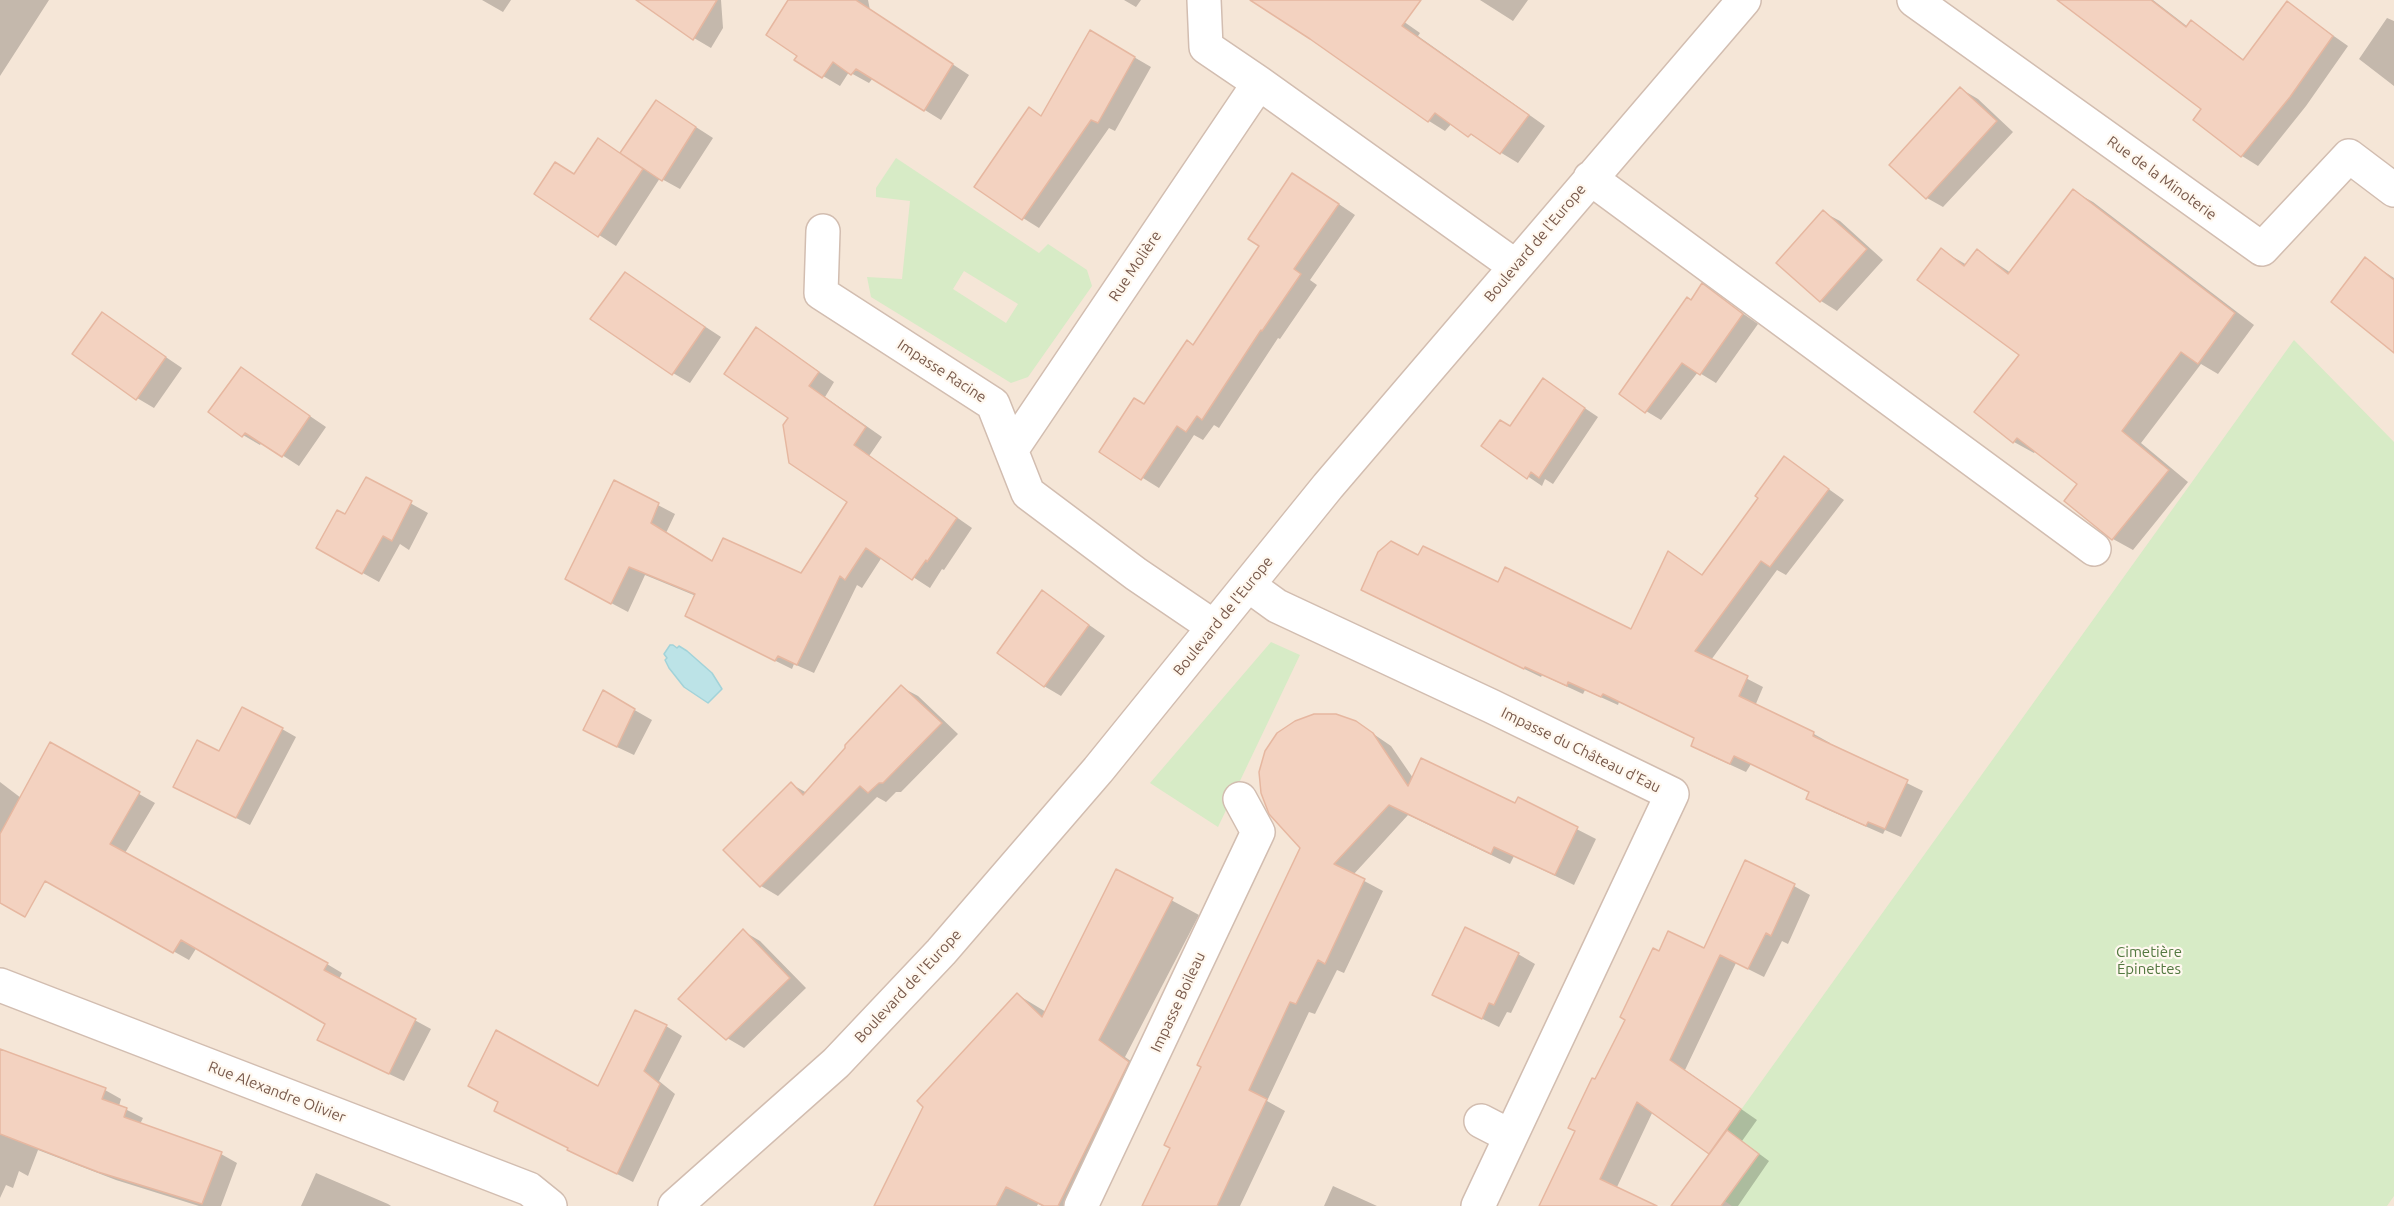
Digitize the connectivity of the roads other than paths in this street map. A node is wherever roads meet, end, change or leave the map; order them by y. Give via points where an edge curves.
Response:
1 (1204, 0) edge
2 (1744, 0) edge
3 (1914, 0) edge
4 (1259, 83) junction
5 (1590, 178) junction
6 (2394, 190) edge
7 (823, 231) dead end
8 (1515, 266) junction
9 (1012, 449) junction
10 (2094, 549) dead end
11 (1248, 585) junction
12 (1214, 627) junction
13 (1240, 799) dead end
14 (0, 985) edge
15 (1481, 1121) dead end
16 (1510, 1136) junction
17 (550, 1206) edge
18 (676, 1206) edge
19 (1081, 1206) edge
20 (1478, 1206) edge

1 - 4 street via 1206,47
2 - 5 street, Boulevard de l'Europe
3 - 6 street, Rue de la Minoterie via 2262,249 2349,156
4 - 8 street
4 - 9 street, Rue Molière
5 - 8 street, Boulevard de l'Europe
5 - 10 street
7 - 9 street, Impasse Racine via 821,293 993,404
8 - 11 street, Boulevard de l'Europe
9 - 12 street, Impasse Racine via 1028,494
11 - 12 street, Boulevard de l'Europe
11 - 16 street, Impasse du Château d'Eau via 1276,606 1672,794
12 - 18 street, Boulevard de l'Europe via 1098,770 941,952 836,1063
13 - 19 street, Impasse Boileau via 1258,832
14 - 17 street, Rue Alexandre Olivier via 529,1189
15 - 16 street
16 - 20 street, Impasse du Château d'Eau

